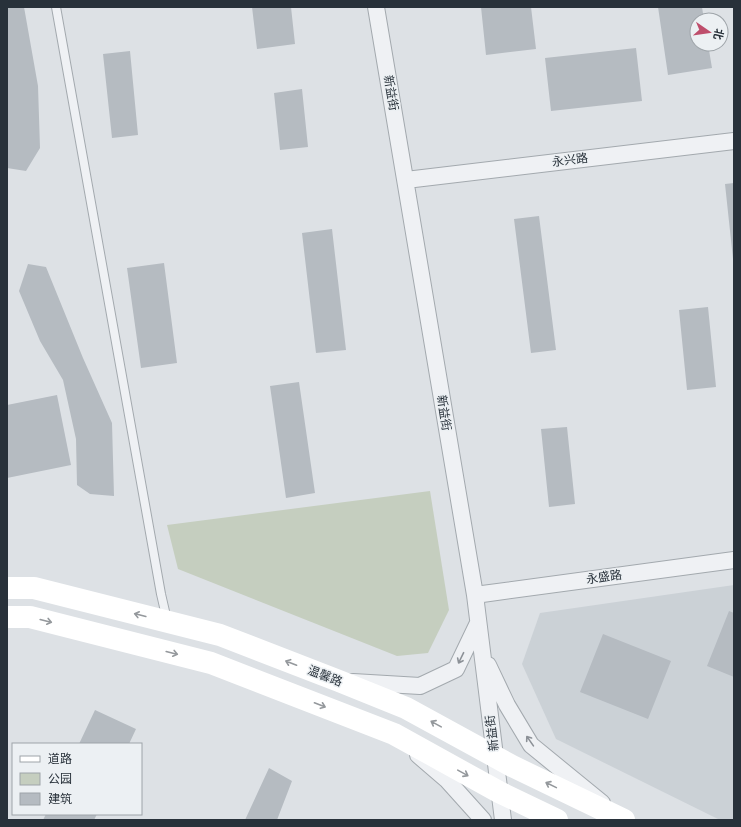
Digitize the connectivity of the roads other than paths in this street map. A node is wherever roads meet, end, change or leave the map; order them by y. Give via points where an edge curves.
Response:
1 (56, 7) edge
2 (376, 7) edge
3 (734, 141) edge
4 (406, 180) junction
5 (734, 560) edge
6 (7, 588) edge
7 (475, 595) junction
8 (7, 617) edge
9 (168, 622) junction
10 (478, 623) junction
11 (482, 652) junction
12 (339, 682) junction
13 (394, 734) junction
14 (494, 757) junction
15 (499, 792) junction
16 (483, 820) edge
17 (503, 820) edge
18 (557, 820) edge
19 (624, 820) edge

1 - 9 lane
2 - 4 street, 新益街
3 - 4 street, 永兴路
4 - 7 street, 新益街
5 - 7 street, 永盛路
9 -> 6 main road, 温馨路 via 34,588
7 - 10 street, 新益街
8 -> 13 main road via 30,617 211,663
12 -> 9 main road, 温馨路 via 220,635
10 - 11 street, 新益街
10 -> 12 street via 456,670 420,686
11 - 14 street, 新益街
19 -> 11 street via 531,745 507,704
14 -> 12 main road, 温馨路 via 406,708
13 -> 15 main road
13 - 16 street via 447,780
14 - 15 street, 新益街
19 -> 14 main road, 温馨路
15 - 17 street, 新益街
15 - 18 main road

